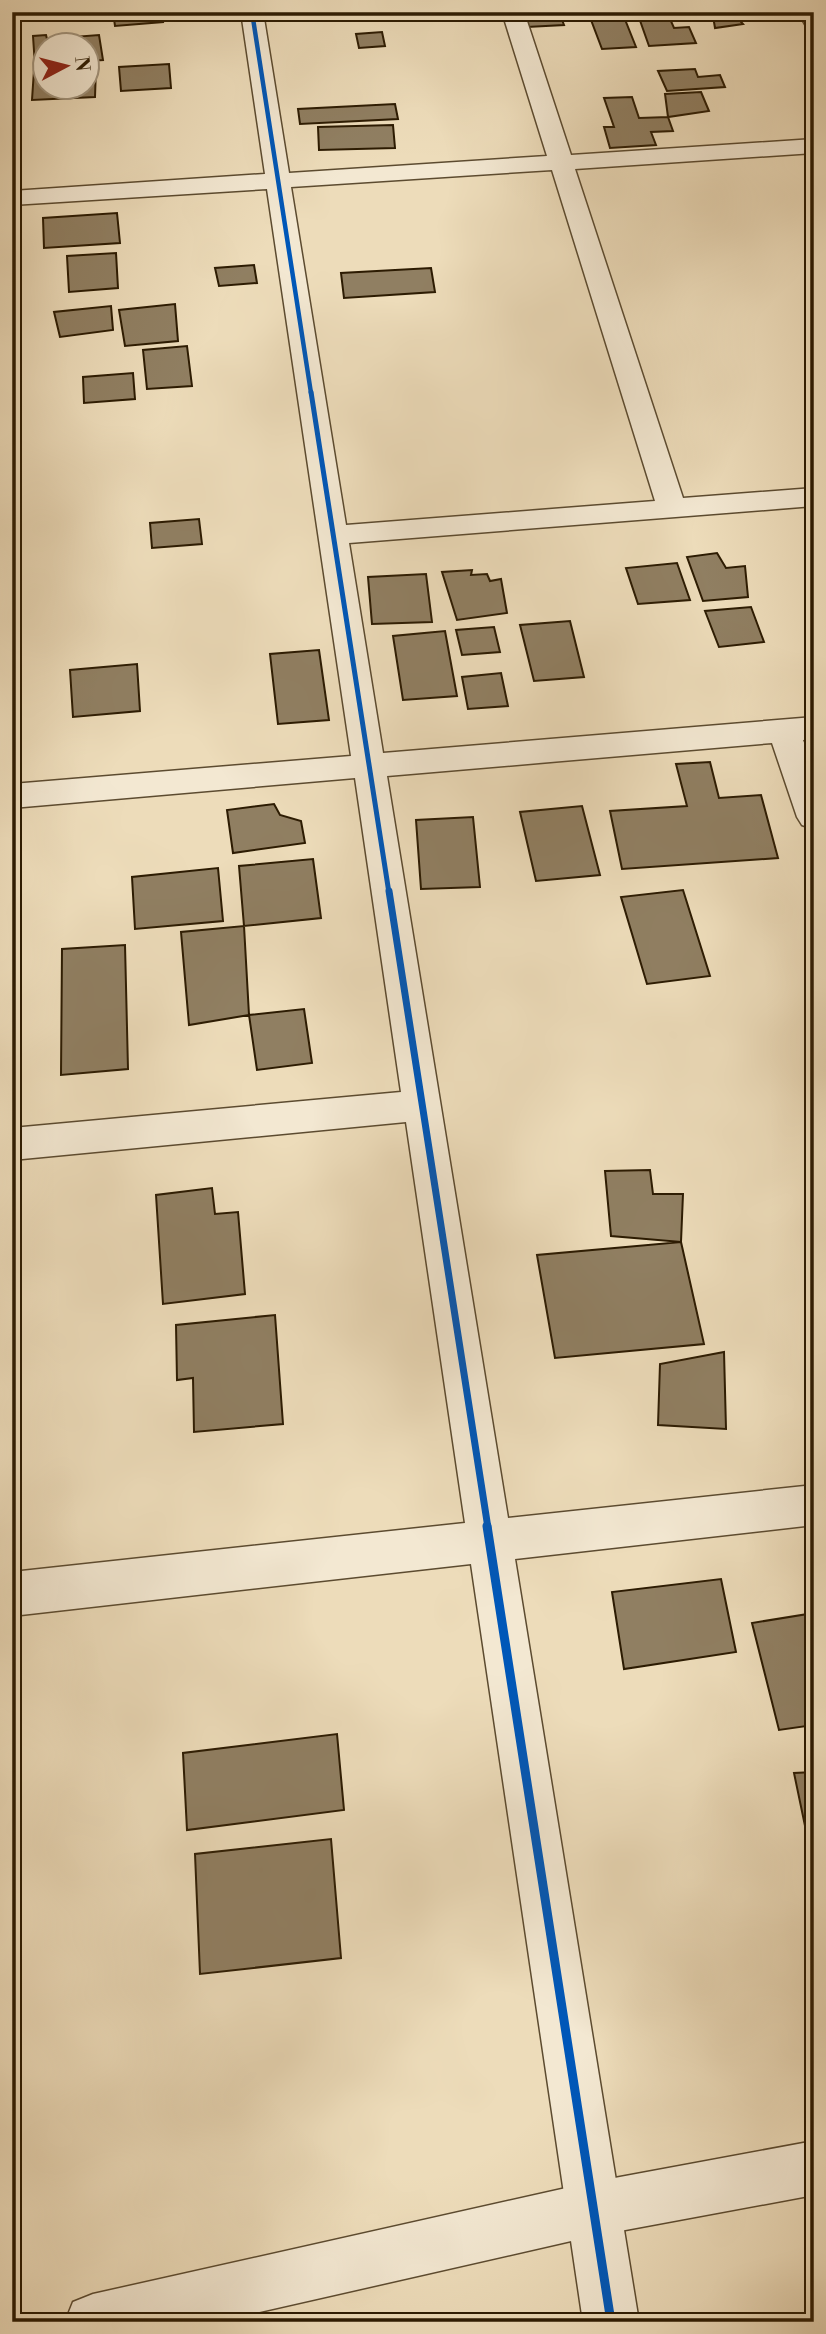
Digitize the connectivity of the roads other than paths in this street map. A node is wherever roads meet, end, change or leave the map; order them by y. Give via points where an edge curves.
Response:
1 (252, 12) edge
2 (513, 12) edge
3 (809, 12) edge
4 (814, 21) edge
5 (814, 146) edge
6 (561, 163) junction
7 (278, 181) junction
8 (12, 198) edge
9 (814, 497) edge
10 (672, 508) junction
11 (333, 536) junction
12 (799, 730) edge
13 (369, 766) junction
14 (12, 796) edge
15 (814, 817) edge
16 (423, 1105) junction
17 (12, 1144) edge
18 (814, 1505) edge
19 (491, 1541) junction
20 (12, 1594) edge
21 (814, 2168) edge
22 (593, 2209) junction
23 (93, 2322) edge
24 (611, 2322) edge

1 - 7 street
2 - 6 street
3 - 4 street
5 - 6 street
6 - 7 street
6 - 10 street
7 - 8 street
7 - 11 street
9 - 10 street
10 - 11 street
11 - 13 street
12 - 13 street
12 - 15 street
13 - 14 street
13 - 16 street
16 - 17 street
16 - 19 street
18 - 19 street
19 - 20 street
19 - 22 street
21 - 22 street
22 - 23 street
22 - 24 street

